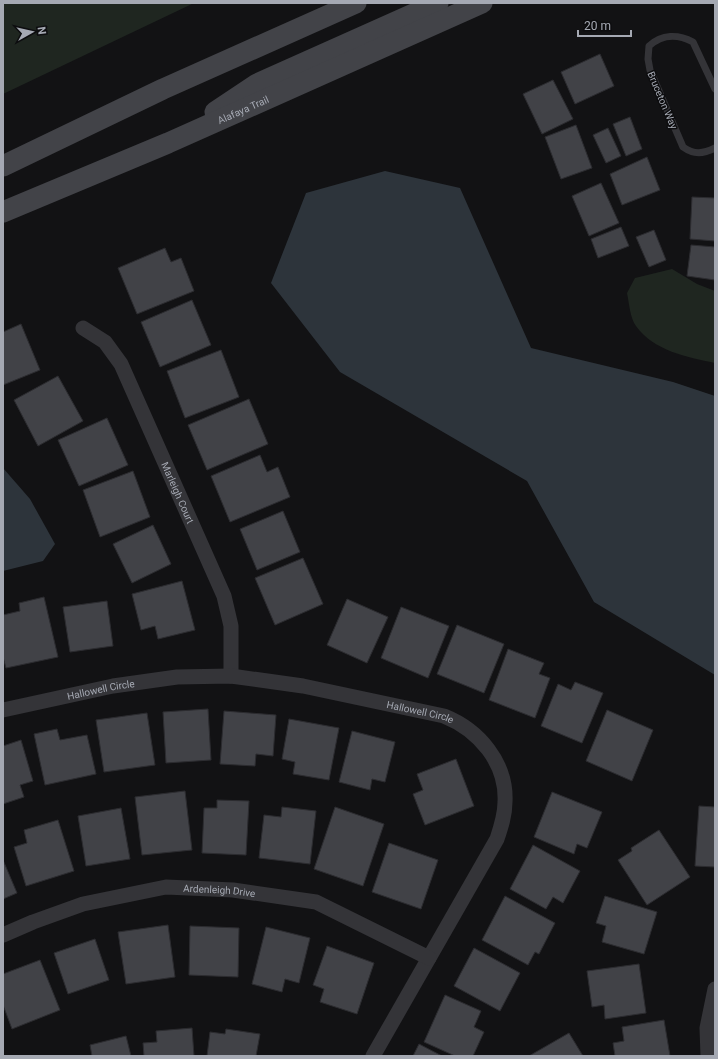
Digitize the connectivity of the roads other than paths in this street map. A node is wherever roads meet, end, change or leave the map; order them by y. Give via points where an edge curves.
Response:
1 (356, 3) edge
2 (438, 3) edge
3 (482, 3) edge
4 (715, 90) edge
5 (168, 143) junction
6 (715, 148) edge
7 (3, 166) edge
8 (3, 212) edge
9 (83, 328) dead end
10 (231, 676) junction
11 (3, 710) edge
12 (3, 935) edge
13 (429, 958) junction
14 (715, 989) edge
15 (373, 1056) edge
16 (708, 1056) edge

1 - 7 main road via 163,89
2 - 5 main road via 256,84
3 - 5 main road, Alafaya Trail
4 - 6 lane, Bruceton Way via 693,42 680,36 671,36 649,46 650,70 683,147 700,154
5 - 8 main road, Alafaya Trail
9 - 10 street, Marleigh Court via 105,342 114,352 219,583 231,626
10 - 11 street, Hallowell Circle via 177,677 113,686
10 - 13 street, Hallowell Circle via 303,686 444,716 469,729 490,751 504,784 503,820 497,839
12 - 13 street, Ardenleigh Drive via 83,904 166,887 233,890 316,902
13 - 15 street, Hallowell Circle
14 - 16 street via 707,1028

